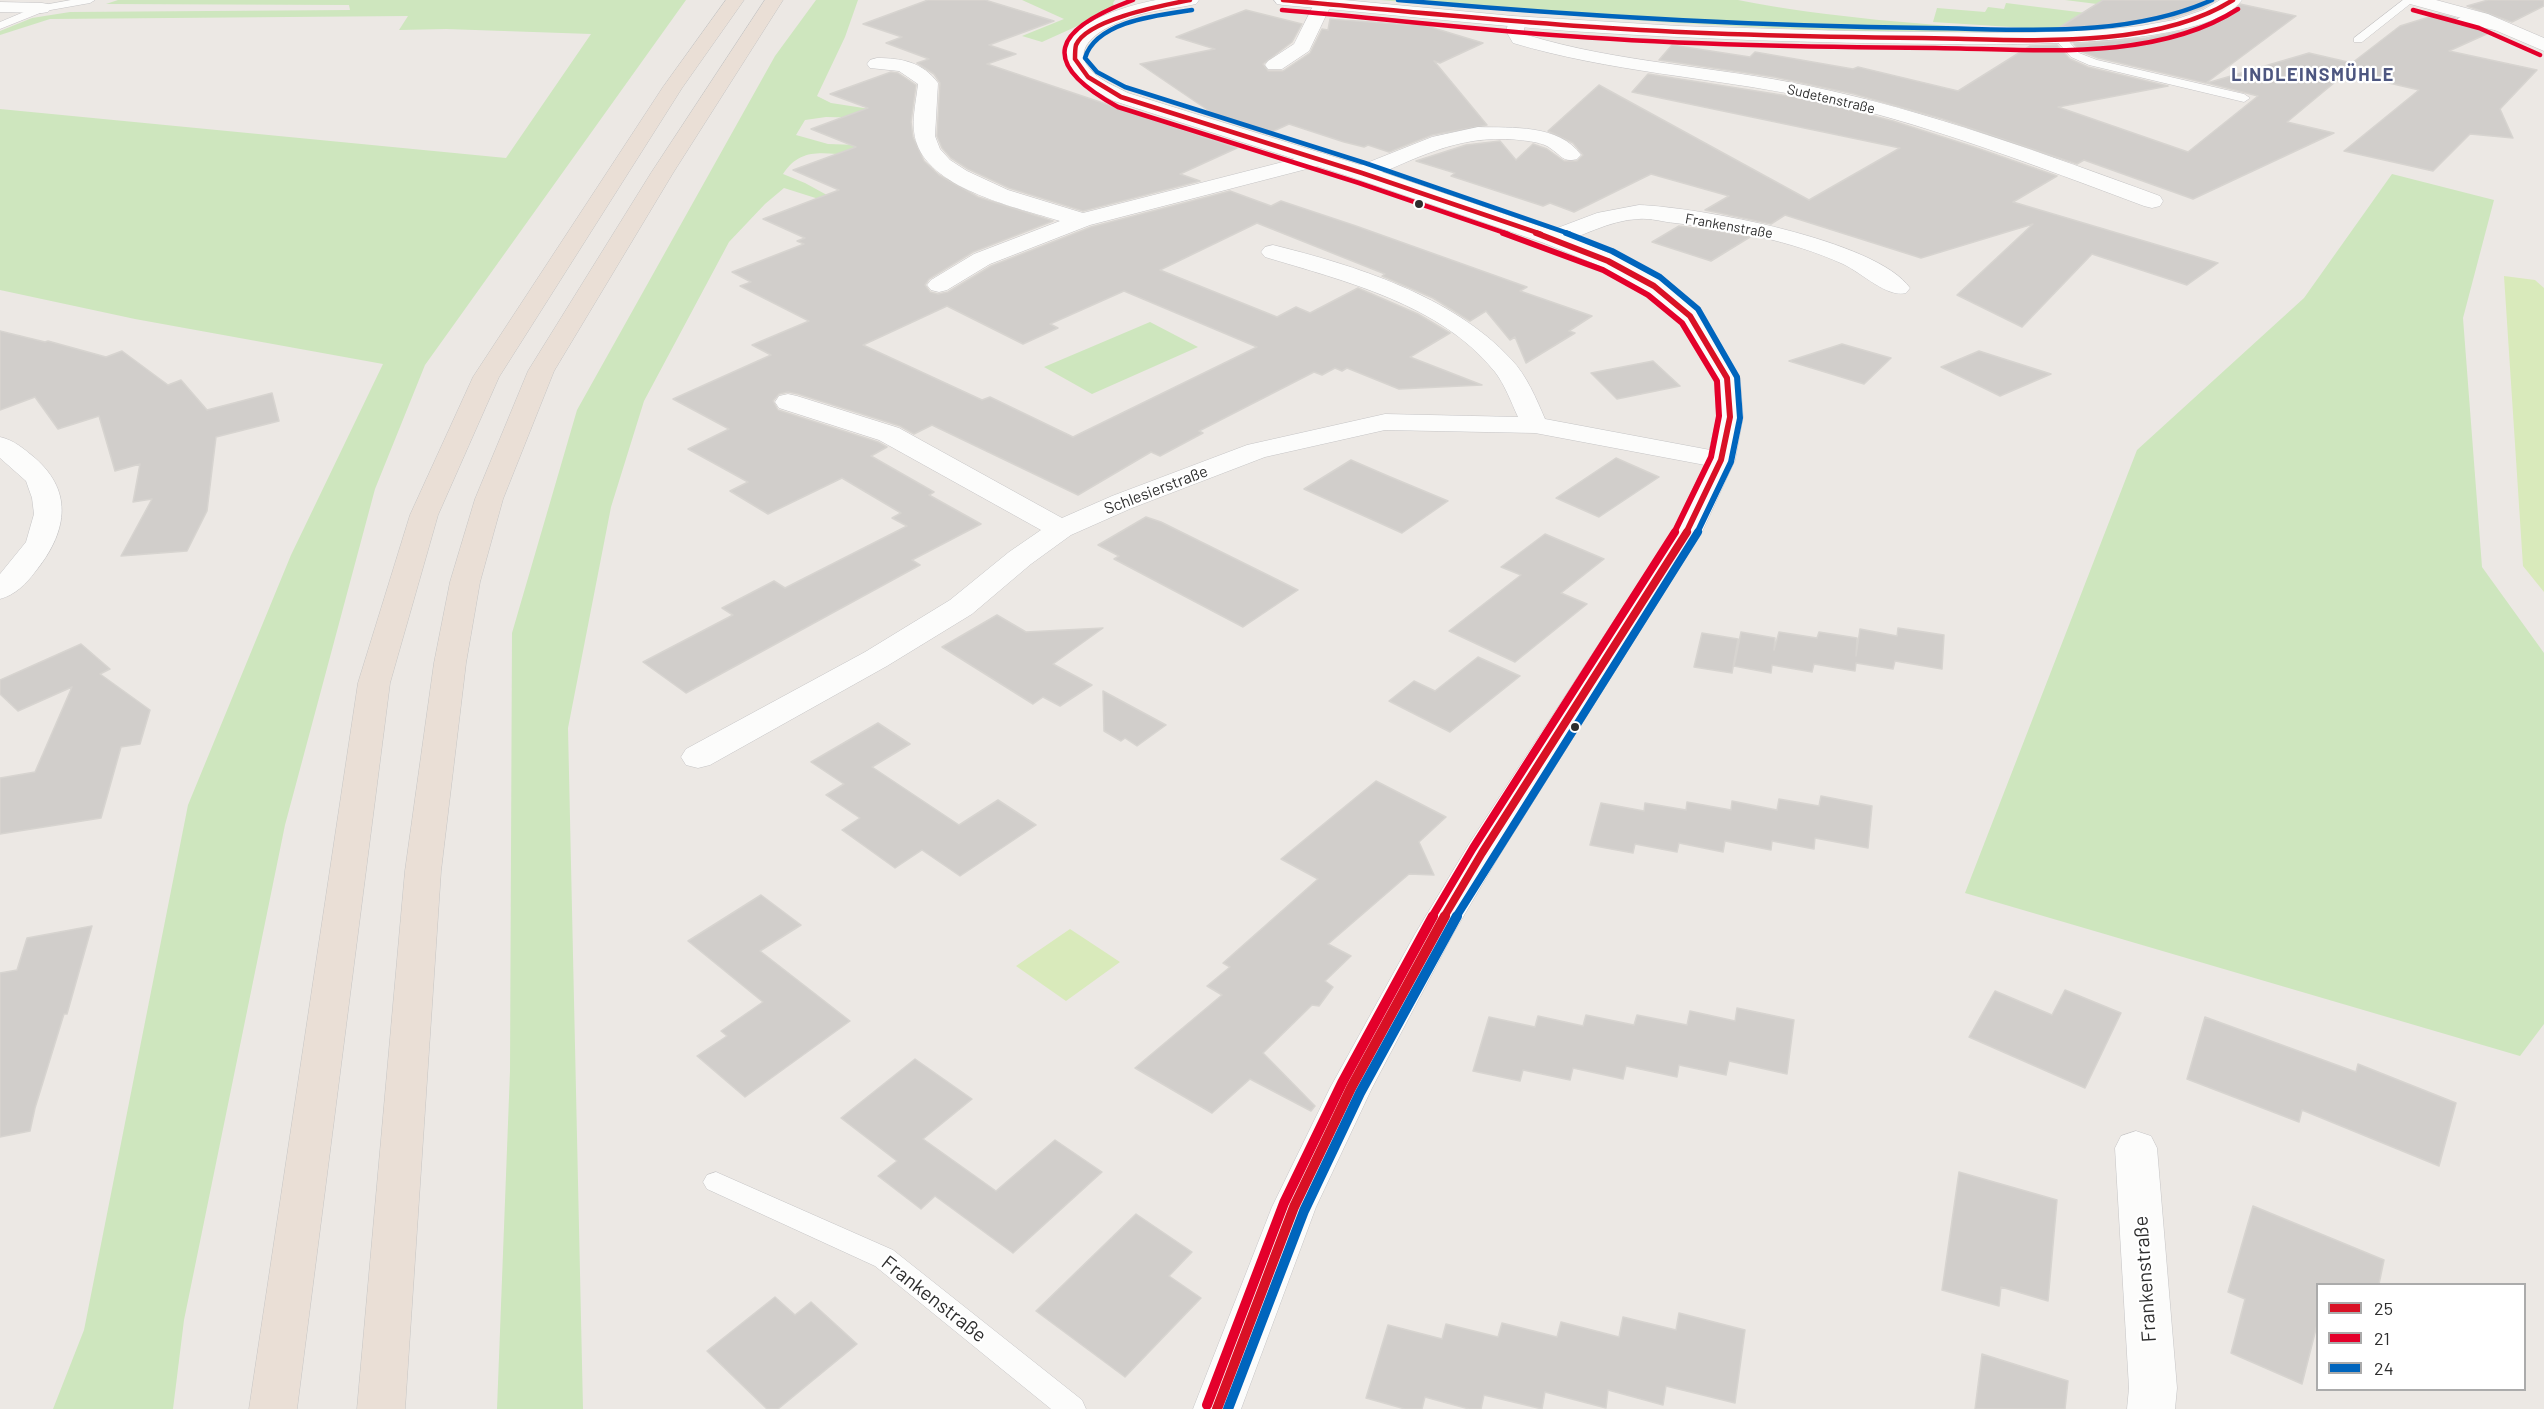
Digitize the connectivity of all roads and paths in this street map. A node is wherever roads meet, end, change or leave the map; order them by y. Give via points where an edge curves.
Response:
1 (90, 0) edge
2 (735, 0) edge
3 (774, 0) edge
4 (1190, 0) edge
5 (1282, 0) edge
6 (2233, 0) edge
7 (2410, 0) edge
8 (2416, 0) edge
9 (1323, 3) junction
10 (0, 7) edge
11 (42, 8) junction
12 (2460, 20) dead end
13 (1516, 22) junction
14 (0, 26) edge
15 (2513, 32) junction
16 (2060, 38) junction
17 (2358, 40) dead end
18 (2544, 45) edge
19 (877, 64) dead end
20 (1275, 65) dead end
21 (2244, 98) dead end
22 (1570, 155) dead end
23 (1318, 159) junction
24 (1362, 172) junction
25 (2152, 201) dead end
26 (1082, 220) junction
27 (1552, 238) junction
28 (1273, 252) dead end
29 (939, 285) dead end
30 (1898, 288) dead end
31 (788, 402) dead end
32 (1535, 424) junction
33 (0, 445) edge
34 (1721, 460) junction
35 (1061, 529) junction
36 (0, 590) edge
37 (698, 757) dead end
38 (2136, 1148) dead end
39 (716, 1182) dead end
40 (273, 1409) edge
41 (381, 1409) edge
42 (1072, 1409) edge
43 (1217, 1409) edge
44 (2151, 1409) edge

1 - 11 lane
2 - 40 highway via 486,377 424,515 374,683
3 - 41 highway via 541,371 489,500 465,582 450,663 423,871
4 - 23 street via 1136,9 1091,28 1074,48 1081,72 1121,97
5 - 9 street
6 - 16 street via 2193,21
7 - 17 lane
8 - 15 street via 2440,10 2482,18
9 - 13 street
9 - 20 street via 1302,47
10 - 11 street
11 - 14 lane
12 - 15 lane
13 - 16 street via 1767,35
13 - 25 street, Sudetenstraße via 1515,32 1520,39 1533,44 1578,56 1808,92 1934,124
15 - 18 street
16 - 21 lane via 2075,55 2093,63
19 - 26 street via 896,64 917,71 928,83 923,120 930,151 952,172 981,187
22 - 24 street via 1556,142 1529,135 1478,133 1439,141
23 - 24 street
23 - 26 street
24 - 27 street
26 - 29 street via 982,259
27 - 30 street, Frankenstraße via 1591,222 1639,212 1713,221 1783,235 1886,277
27 - 34 street via 1608,261 1654,286 1690,316 1727,378 1730,417
28 - 32 street via 1406,296 1471,334 1504,365
31 - 35 street via 889,434
32 - 34 street, Schlesierstraße
32 - 35 street, Schlesierstraße via 1385,422 1257,452
33 - 36 street via 40,480 49,508 42,541 24,569
34 - 43 street via 1688,530 1482,853 1351,1088 1294,1207
35 - 37 street, Schlesierstraße via 961,607 876,659
38 - 44 street, Frankenstraße via 2153,1388
39 - 42 lane, Frankenstraße via 884,1258

